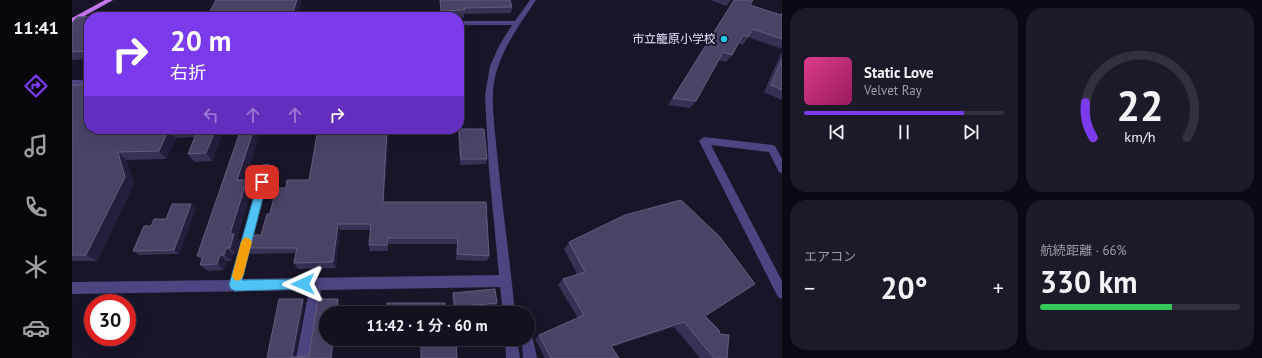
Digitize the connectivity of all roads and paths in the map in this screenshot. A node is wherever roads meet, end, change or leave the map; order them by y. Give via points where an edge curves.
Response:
1 (110, 0) edge
2 (533, 0) edge
3 (88, 12) edge
4 (84, 14) edge
5 (72, 21) edge
6 (464, 23) edge
7 (518, 23) junction
8 (72, 83) edge
9 (84, 83) edge
10 (266, 167) dead end
11 (782, 169) edge
12 (506, 281) junction
13 (316, 284) junction
14 (235, 285) junction
15 (72, 288) edge
16 (782, 293) edge
17 (508, 306) edge
18 (512, 346) edge
19 (528, 346) edge
20 (303, 358) edge
21 (513, 358) edge
22 (530, 358) edge

1 - 3 main road
2 - 7 street
4 - 5 main road
6 - 7 street
7 - 12 street via 496,60 488,100 498,223
8 - 9 street
10 - 14 street
11 - 16 street via 772,149 704,141
12 - 13 street
12 - 17 street
13 - 14 street
13 - 20 street
14 - 15 street
18 - 21 street
19 - 22 street

